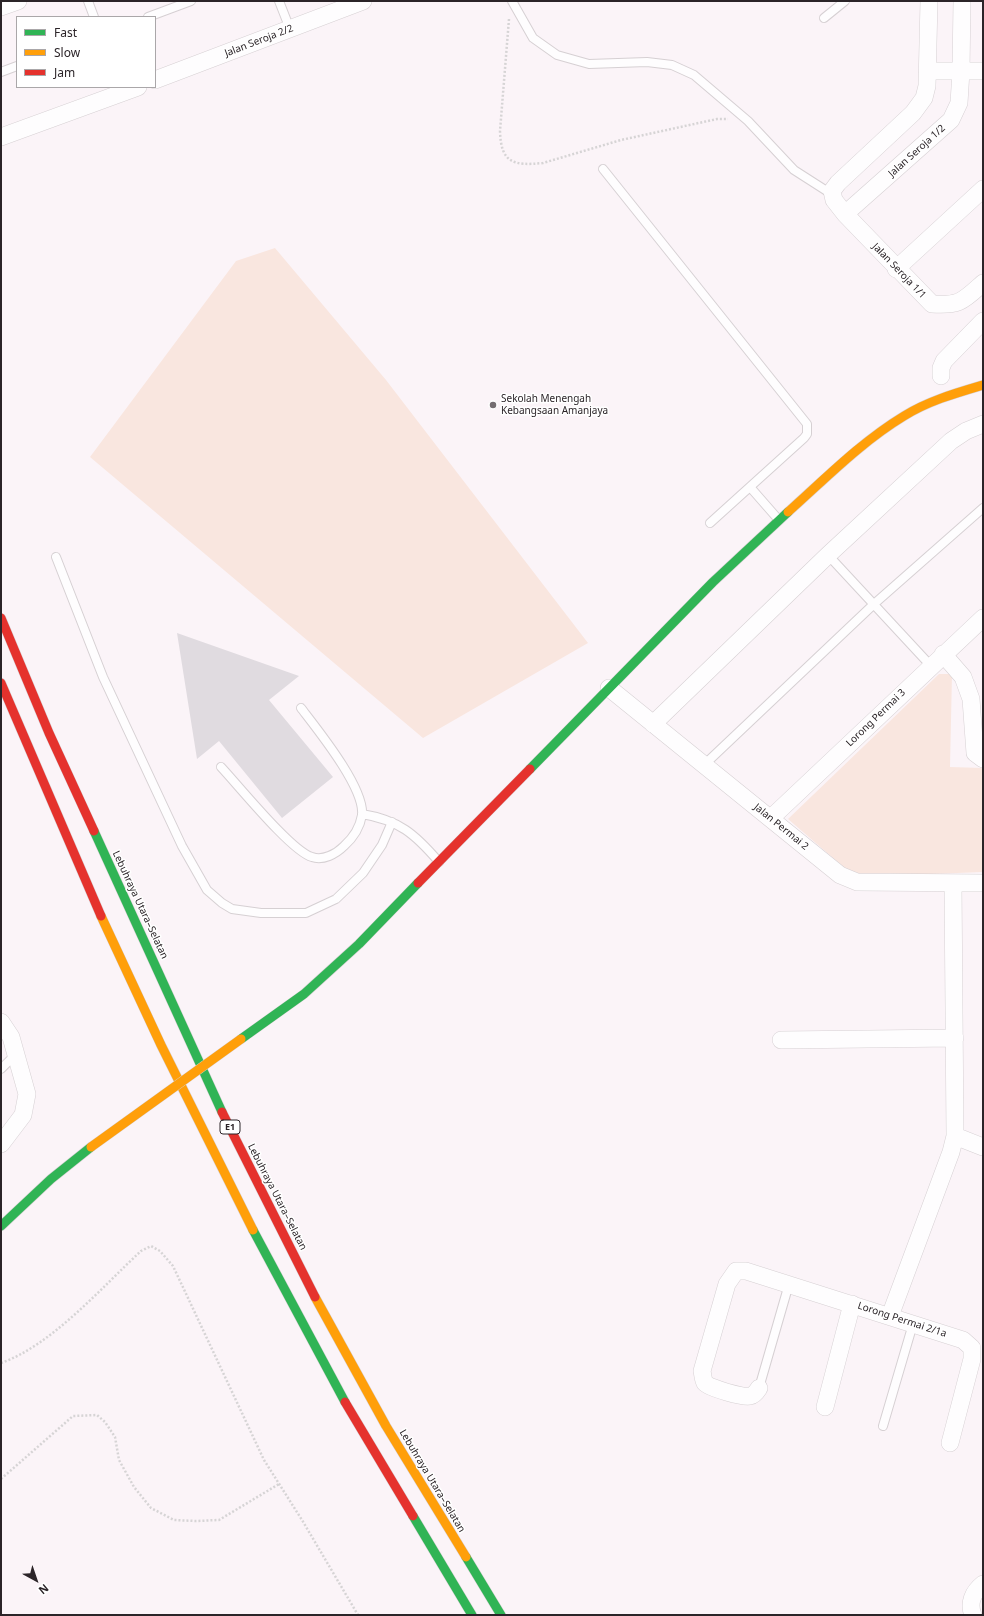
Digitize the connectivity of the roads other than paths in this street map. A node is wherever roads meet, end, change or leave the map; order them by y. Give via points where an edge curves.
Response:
1 (18, 1) edge
2 (88, 1) edge
3 (191, 1) edge
4 (279, 1) edge
5 (363, 1) edge
6 (512, 1) edge
7 (845, 1) edge
8 (929, 1) edge
9 (962, 1) edge
10 (1, 7) edge
11 (94, 16) edge
12 (151, 16) edge
13 (824, 18) dead end
14 (290, 29) junction
15 (16, 66) edge
16 (928, 71) junction
17 (961, 71) junction
18 (983, 71) edge
19 (1, 72) edge
20 (156, 80) edge
21 (132, 88) edge
22 (120, 90) edge
23 (1, 137) edge
24 (603, 169) dead end
25 (983, 189) edge
26 (832, 193) junction
27 (844, 214) junction
28 (896, 269) junction
29 (983, 283) edge
30 (983, 321) edge
31 (941, 376) dead end
32 (983, 385) edge
33 (983, 424) edge
34 (750, 487) junction
35 (983, 508) edge
36 (779, 520) junction
37 (710, 523) dead end
38 (828, 555) junction
39 (56, 557) dead end
40 (874, 604) junction
41 (1, 618) edge
42 (983, 618) edge
43 (937, 660) junction
44 (1, 683) edge
45 (609, 688) junction
46 (301, 708) dead end
47 (653, 724) junction
48 (983, 759) edge
49 (704, 765) junction
50 (221, 767) dead end
51 (362, 814) junction
52 (770, 818) junction
53 (392, 822) junction
54 (440, 862) junction
55 (953, 883) junction
56 (983, 883) edge
57 (1, 1022) edge
58 (955, 1038) junction
59 (781, 1040) dead end
60 (16, 1054) junction
61 (1, 1069) edge
62 (955, 1136) junction
63 (1, 1144) edge
64 (983, 1147) edge
65 (1, 1226) edge
66 (790, 1284) junction
67 (852, 1304) junction
68 (890, 1316) junction
69 (913, 1324) junction
70 (759, 1388) joint
71 (825, 1407) dead end
72 (883, 1426) dead end
73 (950, 1443) dead end
74 (983, 1584) edge
75 (472, 1615) edge
76 (501, 1615) edge
77 (973, 1615) edge

1 - 10 street
2 - 11 lane
3 - 12 lane
4 - 14 lane
5 - 14 street, Jalan Seroja 2/2
6 - 26 lane via 533,38 557,55 589,64 647,62 672,65 694,75 748,121 794,170
7 - 13 lane
8 - 16 street
9 - 17 street, Jalan Seroja 1/2
14 - 20 street, Jalan Seroja 2/2
15 - 19 lane
16 - 17 street
16 - 26 street via 924,98 913,113 838,182
17 - 18 street
17 - 27 street, Jalan Seroja 1/2 via 959,103 951,120
21 - 22 street
22 - 23 street
24 - 34 lane via 807,424 807,434
25 - 28 street
26 - 27 street, Jalan Seroja 1/1
27 - 28 street, Jalan Seroja 1/1
28 - 29 street, Jalan Seroja 1/1 via 932,304 950,305 966,298
30 - 31 street via 944,361
32 - 36 main road via 948,395 904,416 866,443
33 - 38 street via 951,441
34 - 36 lane
34 - 37 lane
35 - 40 lane
36 - 45 main road
38 - 40 lane
38 - 47 street
39 - 53 lane via 103,676 182,846 207,890 222,902 232,909 254,912 306,913 336,899 363,873 382,845
40 - 43 lane
40 - 49 lane
41 - 76 main road, Lebuhraya Utara–Selatan / E1 via 49,733 218,1101 307,1281 386,1426
42 - 43 street, Lorong Permai 3
43 - 48 street via 963,677 971,699 975,754
43 - 52 street, Lorong Permai 3
44 - 75 main road, E1 via 89,889 265,1255 360,1429
45 - 47 street, Jalan Permai 2
45 - 54 main road
46 - 51 lane via 330,745 350,777
47 - 49 street, Jalan Permai 2
49 - 52 street, Jalan Permai 2
50 - 51 lane via 275,827 311,858 327,858 342,848 354,836
51 - 53 lane
52 - 55 street, Jalan Permai 2 via 840,875 857,882
53 - 54 lane via 407,829
54 - 65 main road, bridge via 335,967 298,998 92,1147 51,1179
55 - 56 street, Jalan Permai 2
55 - 58 street
57 - 60 street via 11,1037
58 - 59 street
58 - 62 street
60 - 61 lane
60 - 63 street via 27,1094 23,1115
62 - 64 street
62 - 68 street
66 - 67 street, Lorong Permai 2/1a
66 - 70 lane
66 - 70 street, Lorong Permai 2/1a via 746,1271 736,1271 727,1284 702,1371 703,1378 712,1388 747,1397 756,1393
67 - 68 street, Lorong Permai 2/1a
67 - 71 street
68 - 69 street, Lorong Permai 2/1a
69 - 72 lane
69 - 73 street, Lorong Permai 2/1a via 963,1340 972,1348 972,1359
74 - 77 street via 971,1600

